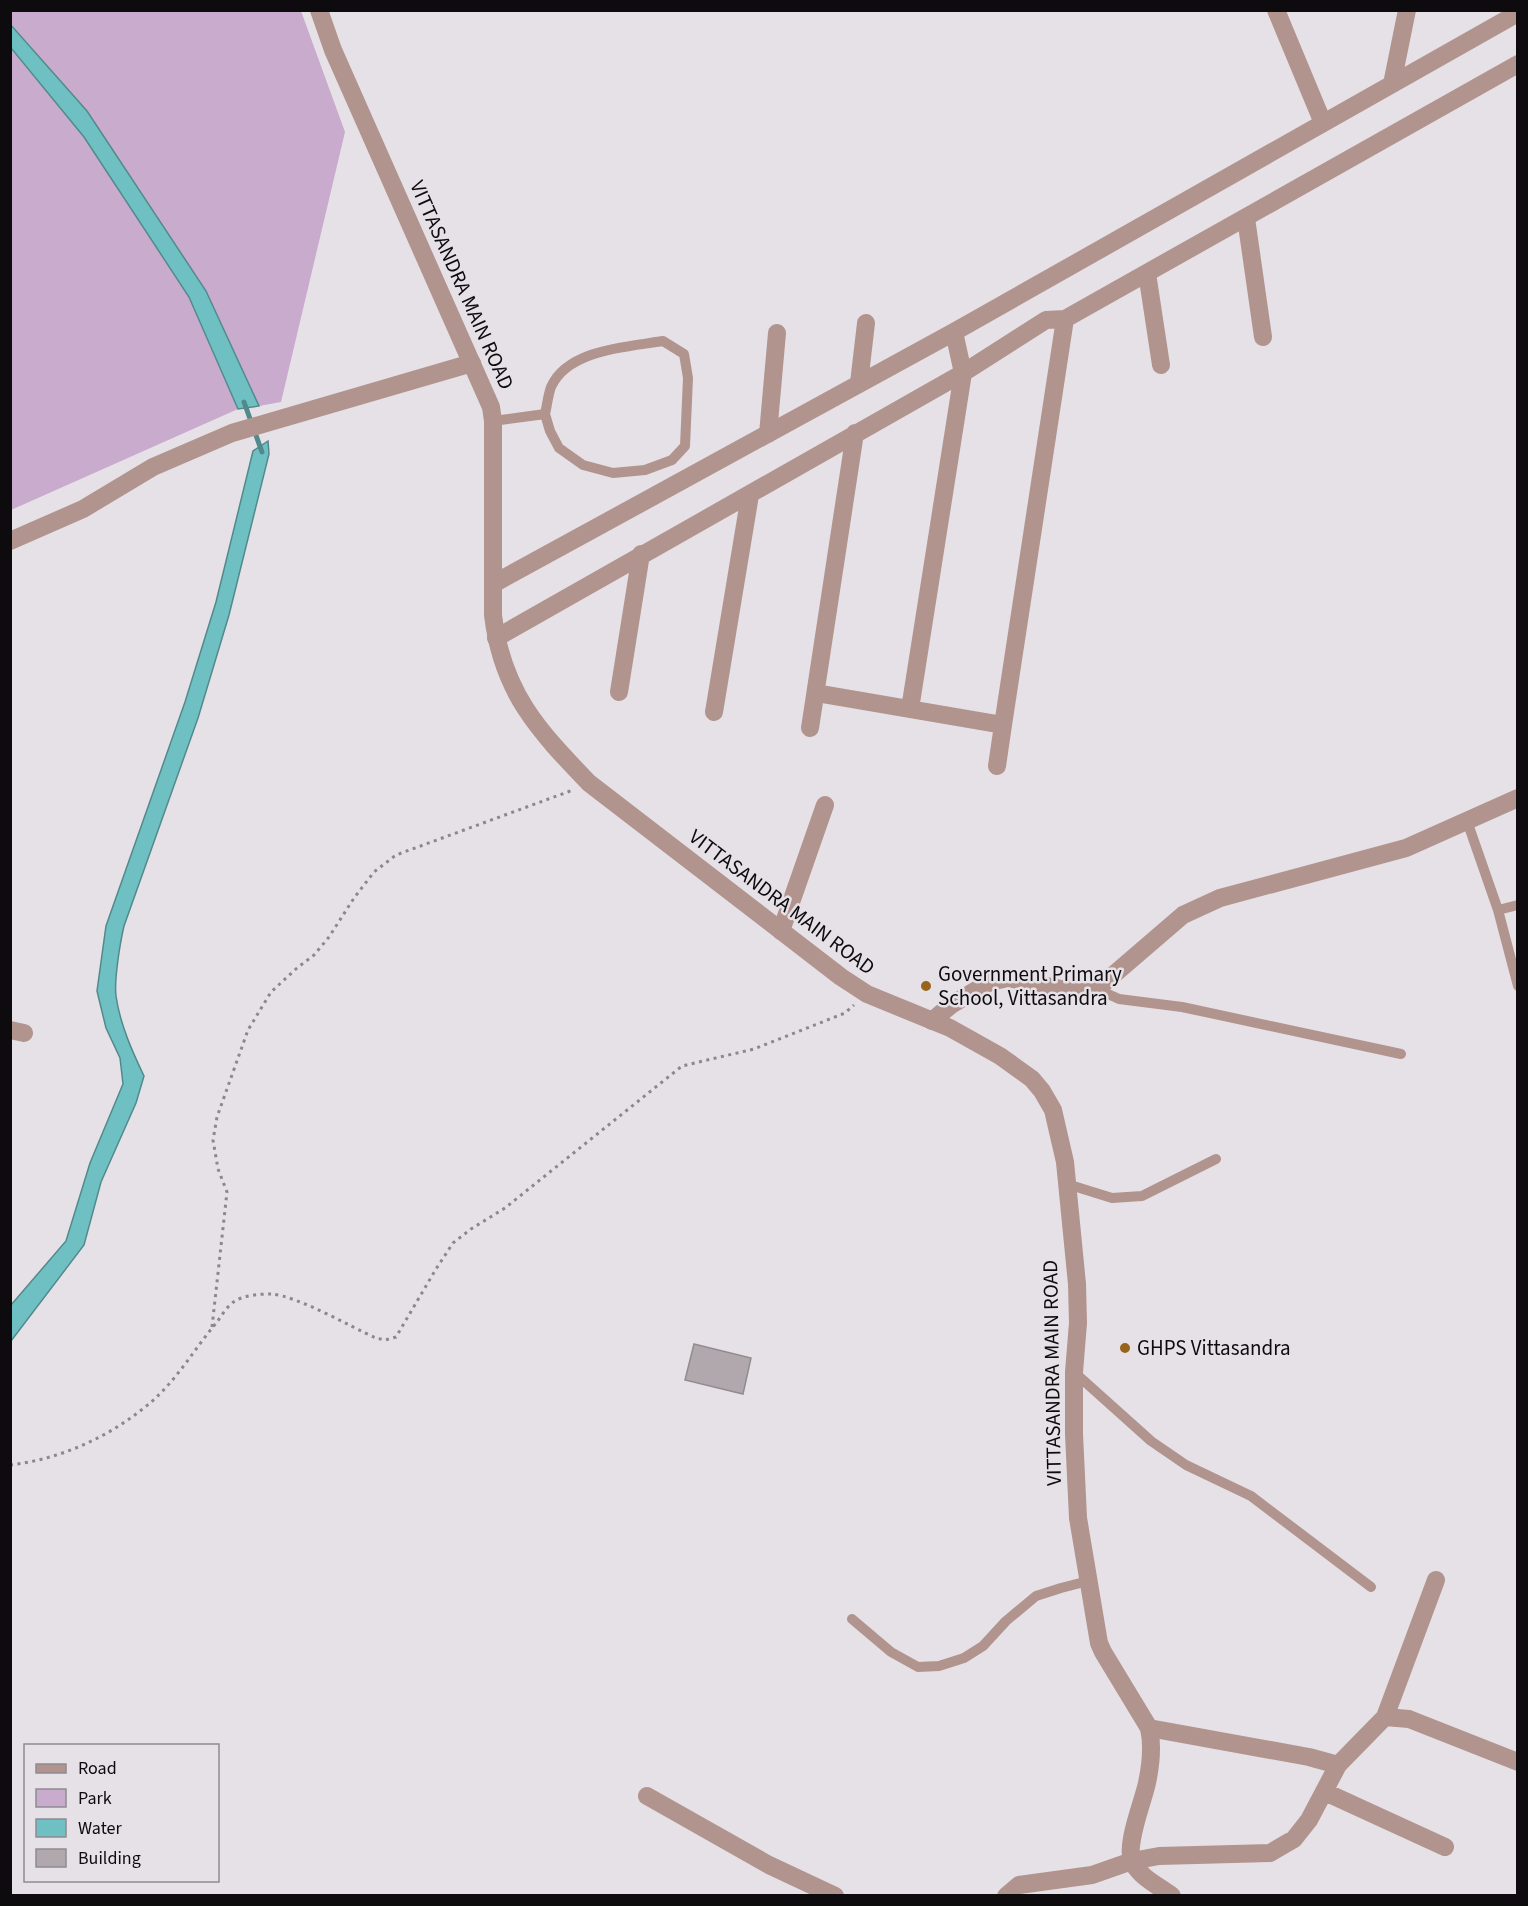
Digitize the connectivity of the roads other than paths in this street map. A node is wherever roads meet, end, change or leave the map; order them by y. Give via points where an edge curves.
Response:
1 (319, 10) edge
2 (1276, 10) edge
3 (1407, 10) edge
4 (1518, 14) edge
5 (1518, 64) edge
6 (1392, 84) junction
7 (1323, 123) junction
8 (1246, 218) junction
9 (1147, 273) junction
10 (1065, 319) junction
11 (866, 323) dead end
12 (954, 332) junction
13 (777, 333) dead end
14 (1263, 337) dead end
15 (472, 363) junction
16 (1161, 365) dead end
17 (963, 373) junction
18 (859, 384) junction
19 (545, 414) junction
20 (493, 421) junction
21 (855, 433) junction
22 (768, 434) junction
23 (750, 495) junction
24 (10, 541) edge
25 (641, 554) junction
26 (493, 584) junction
27 (496, 638) junction
28 (619, 692) dead end
29 (816, 693) junction
30 (910, 709) junction
31 (714, 712) dead end
32 (1003, 725) junction
33 (810, 728) dead end
34 (997, 766) dead end
35 (1518, 798) edge
36 (825, 805) dead end
37 (1467, 821) junction
38 (1518, 905) edge
39 (1498, 910) junction
40 (782, 932) junction
41 (1518, 986) edge
42 (1097, 989) junction
43 (932, 1021) junction
44 (1401, 1054) dead end
45 (1216, 1158) dead end
46 (1067, 1184) junction
47 (1074, 1372) junction
48 (1436, 1580) dead end
49 (1088, 1581) junction
50 (1371, 1587) dead end
51 (852, 1619) dead end
52 (1385, 1717) junction
53 (1149, 1728) junction
54 (1518, 1762) edge
55 (1338, 1765) junction
56 (1325, 1792) junction
57 (646, 1796) dead end
58 (1445, 1848) dead end
59 (1132, 1861) junction
60 (835, 1896) edge
61 (1006, 1896) edge
62 (1172, 1896) edge

1 - 15 street, VITTASANDRA MAIN ROAD via 333,50
2 - 7 street
3 - 6 street
4 - 6 street
5 - 8 street
6 - 7 street
7 - 12 street
8 - 9 street
8 - 14 street
9 - 10 street
9 - 16 street
10 - 17 street via 1046,320
10 - 32 street
11 - 18 street
12 - 17 street
12 - 18 street
13 - 22 street
15 - 20 street, VITTASANDRA MAIN ROAD
15 - 24 street via 232,433 153,467 82,510
17 - 21 street
17 - 30 street
18 - 22 street
19 - 19 lane via 552,386 568,366 598,351 663,341 684,354 688,378 685,446 672,460 645,470 613,473 583,465 560,448
19 - 20 lane
20 - 26 street, VITTASANDRA MAIN ROAD
21 - 23 street
21 - 29 street
22 - 26 street
23 - 25 street
23 - 31 street
25 - 27 street
25 - 28 street
26 - 27 street, VITTASANDRA MAIN ROAD
27 - 40 street, VITTASANDRA MAIN ROAD via 507,675 527,713 589,783
29 - 30 street
29 - 33 street
30 - 32 street
32 - 34 street
35 - 37 street
36 - 40 street
37 - 39 lane
37 - 42 street via 1406,849 1220,898 1183,915
38 - 39 lane
39 - 41 lane
40 - 43 street, VITTASANDRA MAIN ROAD via 867,994
42 - 43 street via 1071,991 1008,978 971,992
42 - 44 lane via 1119,999 1182,1007
43 - 46 street, VITTASANDRA MAIN ROAD via 1009,1061 1042,1090 1059,1130
45 - 46 lane via 1142,1196 1112,1198
46 - 47 street, VITTASANDRA MAIN ROAD via 1078,1308
47 - 49 street, VITTASANDRA MAIN ROAD via 1078,1507
47 - 50 lane via 1151,1441 1186,1465 1251,1496
48 - 52 street
49 - 51 lane via 1036,1596 983,1646 964,1658 939,1666 918,1667 891,1652
49 - 53 street, VITTASANDRA MAIN ROAD via 1099,1643
52 - 54 street via 1409,1719
52 - 55 street
53 - 55 street
53 - 59 street, VITTASANDRA MAIN ROAD via 1150,1765 1132,1838
55 - 56 street
56 - 58 street
56 - 59 street via 1294,1839 1270,1853 1176,1855
57 - 60 street via 769,1865
59 - 61 street via 1092,1875 1019,1885
59 - 62 street via 1139,1872

